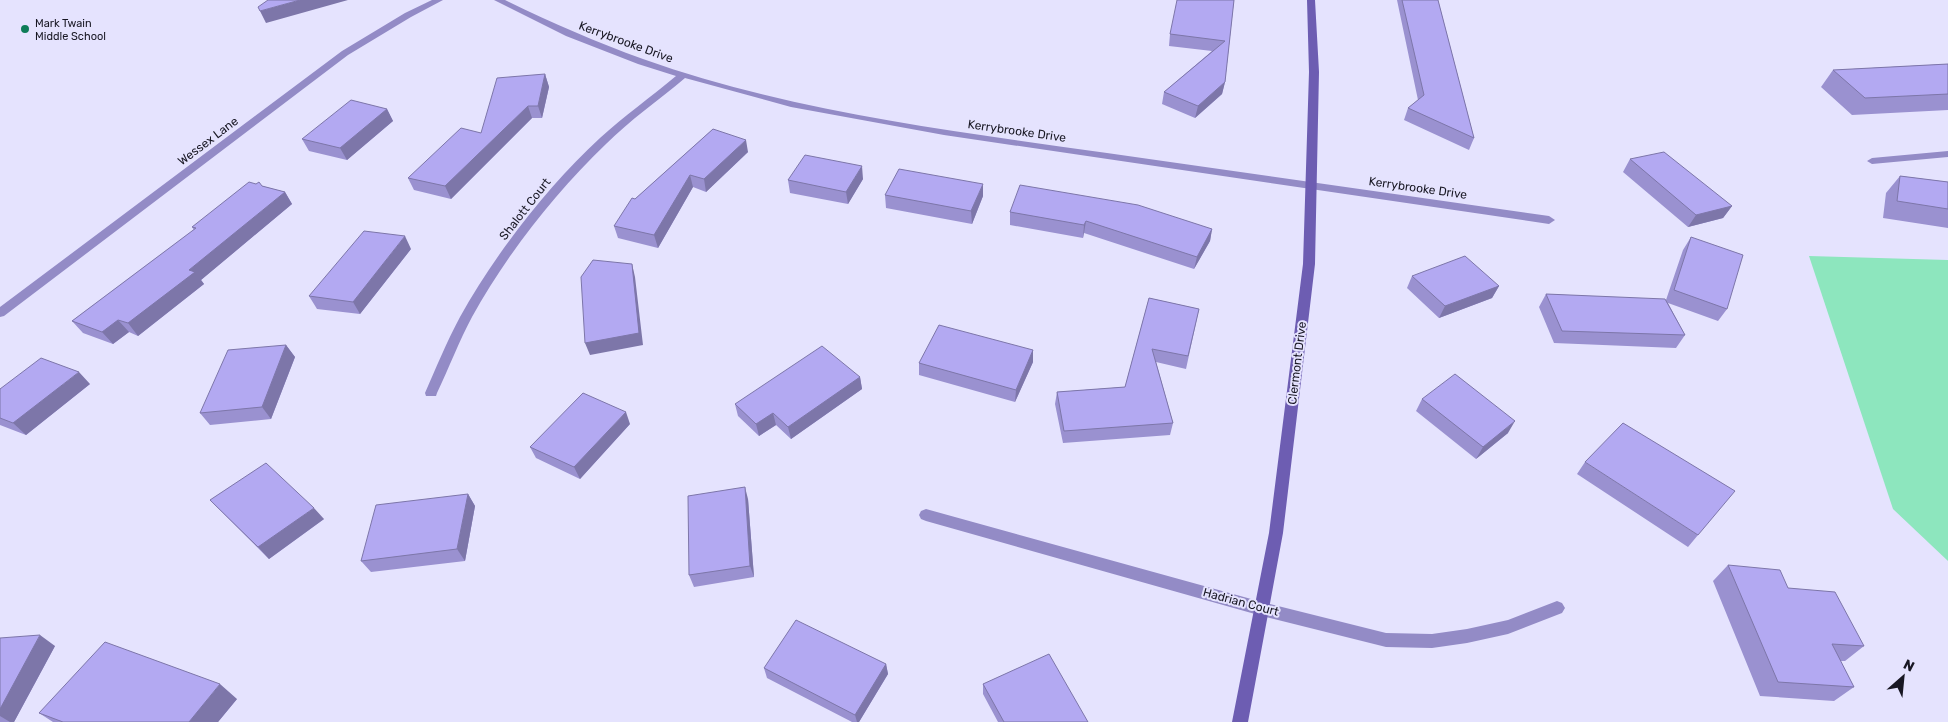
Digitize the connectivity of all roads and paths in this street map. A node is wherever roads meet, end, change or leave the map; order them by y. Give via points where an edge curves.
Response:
1 (439, 0) edge
2 (498, 0) edge
3 (1311, 0) edge
4 (683, 75) junction
5 (1948, 154) edge
6 (1872, 161) dead end
7 (1312, 186) junction
8 (1549, 220) dead end
9 (0, 313) edge
10 (431, 393) dead end
11 (926, 515) dead end
12 (1557, 608) dead end
13 (1262, 609) junction
14 (1240, 722) edge

1 - 9 street, Wessex Lane via 345,53
2 - 4 street, Kerrybrooke Drive via 572,36
3 - 7 street, Clermont Drive via 1314,72
4 - 7 street, Kerrybrooke Drive via 768,100 879,123
4 - 10 street, Shalott Court via 604,140 538,211 465,319
5 - 6 street
7 - 8 street, Kerrybrooke Drive
7 - 13 street, Clermont Drive via 1306,283 1276,533
11 - 13 street, Hadrian Court
12 - 13 street, Hadrian Court via 1508,627 1432,641 1386,640
13 - 14 street, Clermont Drive

